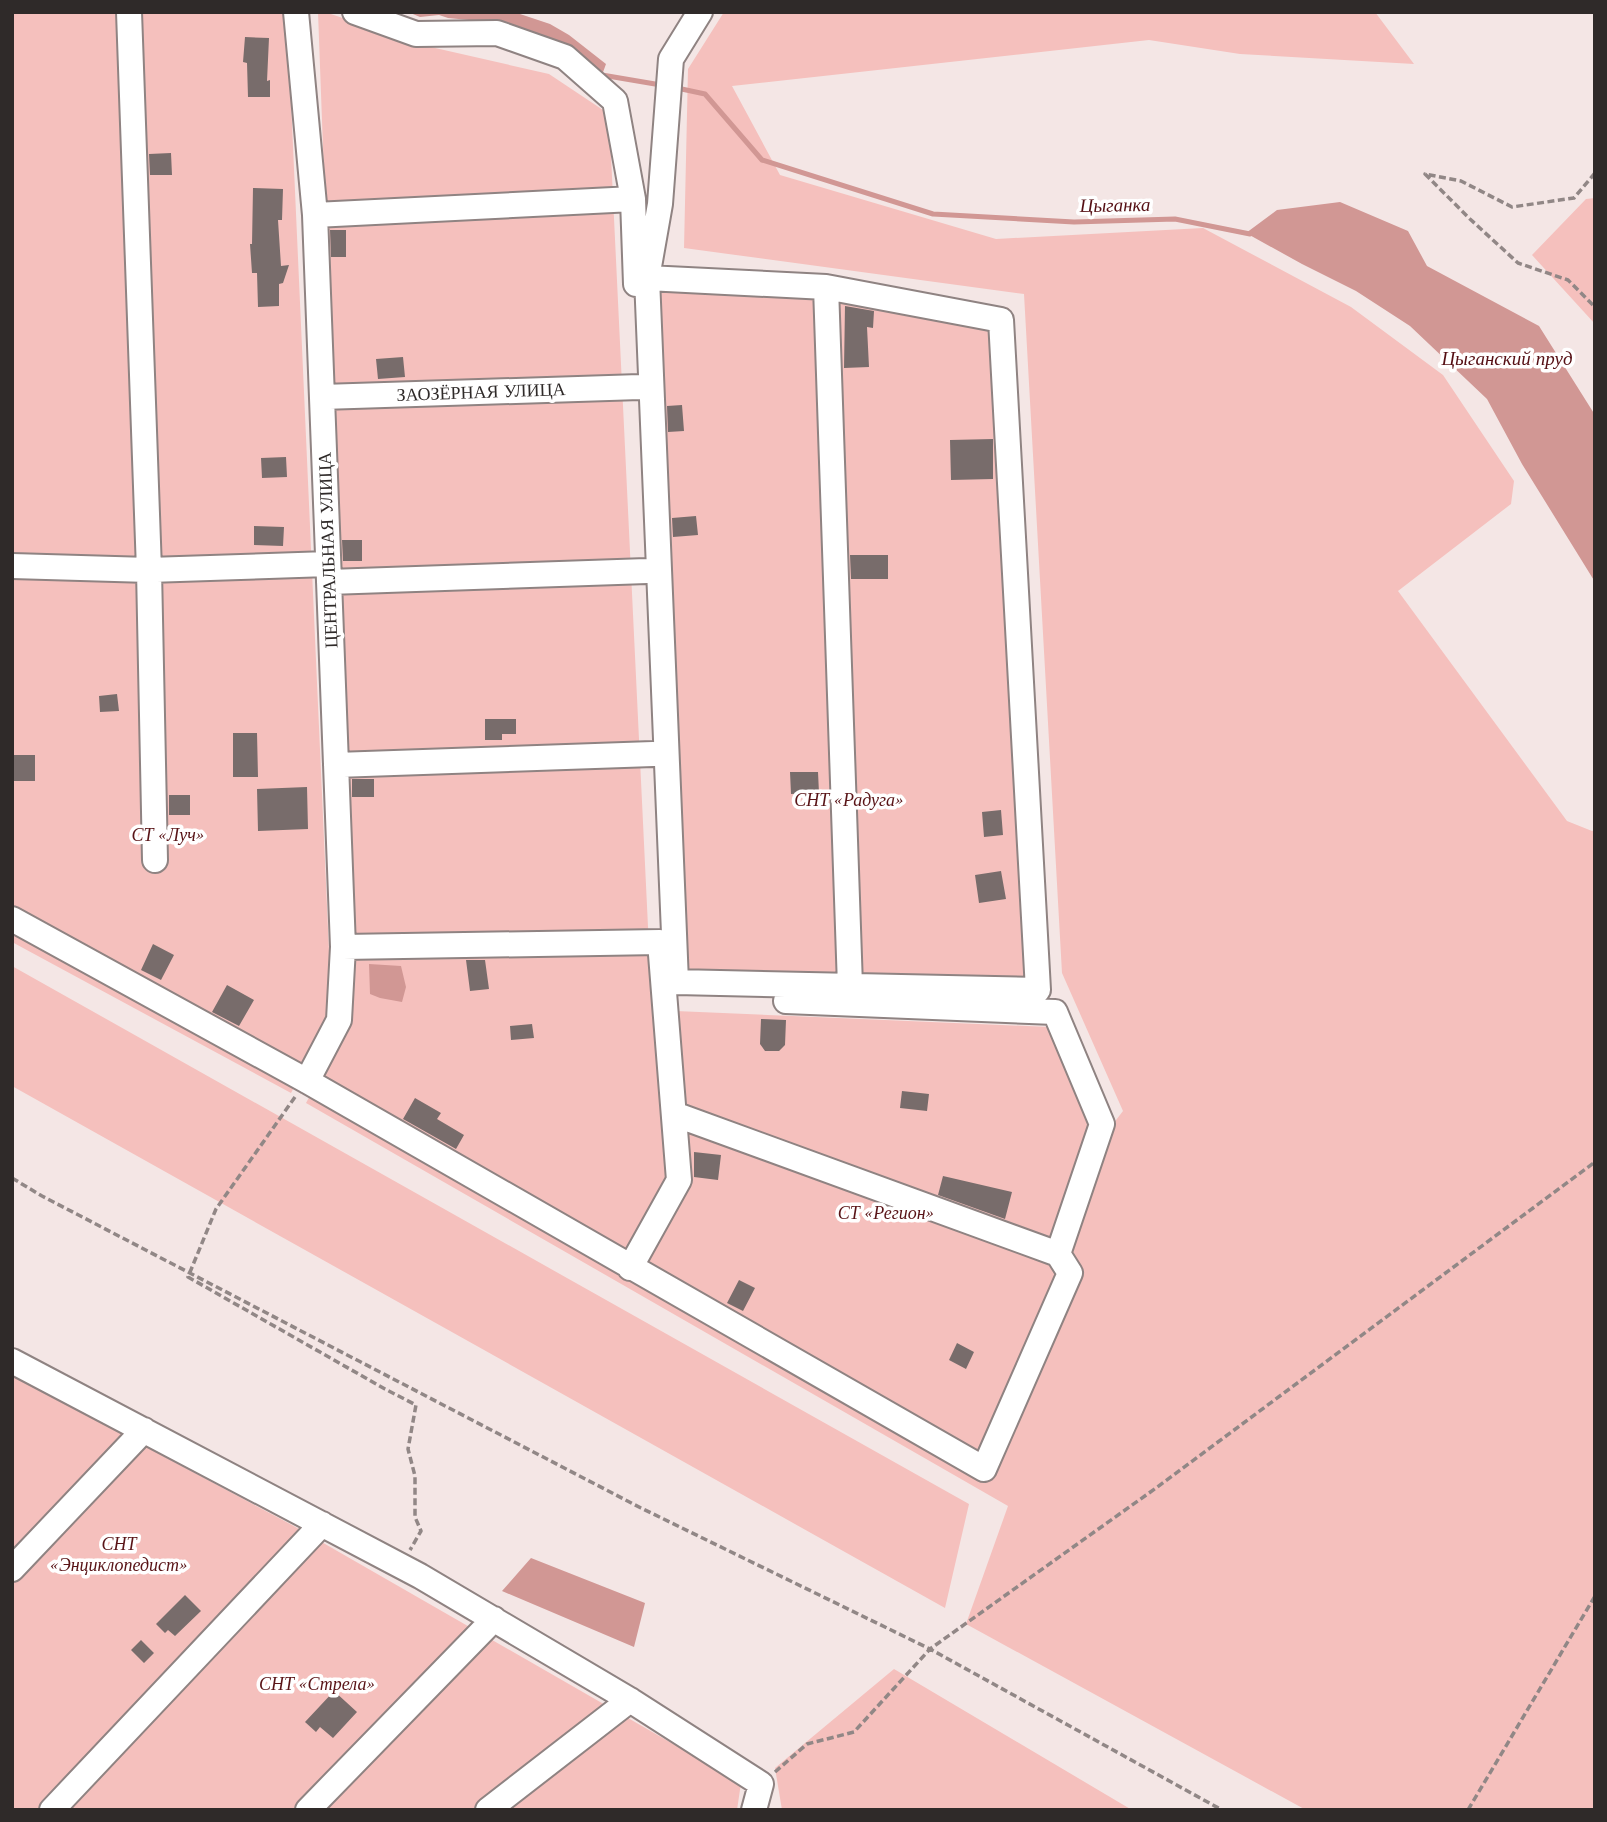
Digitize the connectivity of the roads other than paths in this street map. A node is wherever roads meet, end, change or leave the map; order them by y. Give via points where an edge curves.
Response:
1 (128, 12) edge
2 (296, 12) edge
3 (355, 12) edge
4 (700, 12) edge
5 (633, 199) junction
6 (315, 215) junction
7 (648, 278) junction
8 (825, 287) junction
9 (640, 387) junction
10 (322, 397) junction
11 (12, 566) edge
12 (149, 570) junction
13 (647, 571) junction
14 (329, 573) junction
15 (653, 754) junction
16 (336, 765) junction
17 (155, 860) dead end
18 (12, 919) edge
19 (660, 942) junction
20 (343, 947) junction
21 (850, 986) junction
22 (665, 997) junction
23 (307, 1081) junction
24 (674, 1114) junction
25 (1059, 1254) junction
26 (630, 1268) junction
27 (12, 1361) edge
28 (145, 1430) junction
29 (322, 1524) junction
30 (12, 1569) edge
31 (494, 1619) junction
32 (630, 1700) junction
33 (52, 1810) edge
34 (308, 1810) edge
35 (488, 1810) edge
36 (754, 1810) edge

1 - 12 street
2 - 6 street, ЦЕНТРАЛЬНАЯ УЛИЦА
3 - 5 street via 416,34 497,33 565,57 615,101
4 - 7 street via 671,59 660,204
5 - 6 street
5 - 9 street
6 - 10 street, ЦЕНТРАЛЬНАЯ УЛИЦА
7 - 8 street
7 - 21 street via 676,982
8 - 21 street
8 - 21 street via 1001,320 1038,990
9 - 10 street, ЗАОЗЁРНАЯ УЛИЦА
9 - 13 street
10 - 14 street, ЦЕНТРАЛЬНАЯ УЛИЦА
11 - 12 street
12 - 14 street
12 - 17 street
13 - 14 street
13 - 15 street
14 - 16 street, ЦЕНТРАЛЬНАЯ УЛИЦА
15 - 16 street
15 - 19 street
16 - 20 street, ЦЕНТРАЛЬНАЯ УЛИЦА
18 - 23 street
19 - 20 street
19 - 22 street
20 - 23 street, ЦЕНТРАЛЬНАЯ УЛИЦА via 339,1020
22 - 24 street
22 - 25 street via 1055,1012 1102,1124
23 - 26 street
24 - 25 street
24 - 26 street via 679,1180
25 - 26 street via 1070,1272 984,1469
27 - 28 street
28 - 29 street
28 - 30 street
29 - 31 street
29 - 33 street
31 - 32 street
31 - 34 street
32 - 35 street
32 - 36 street via 761,1784

